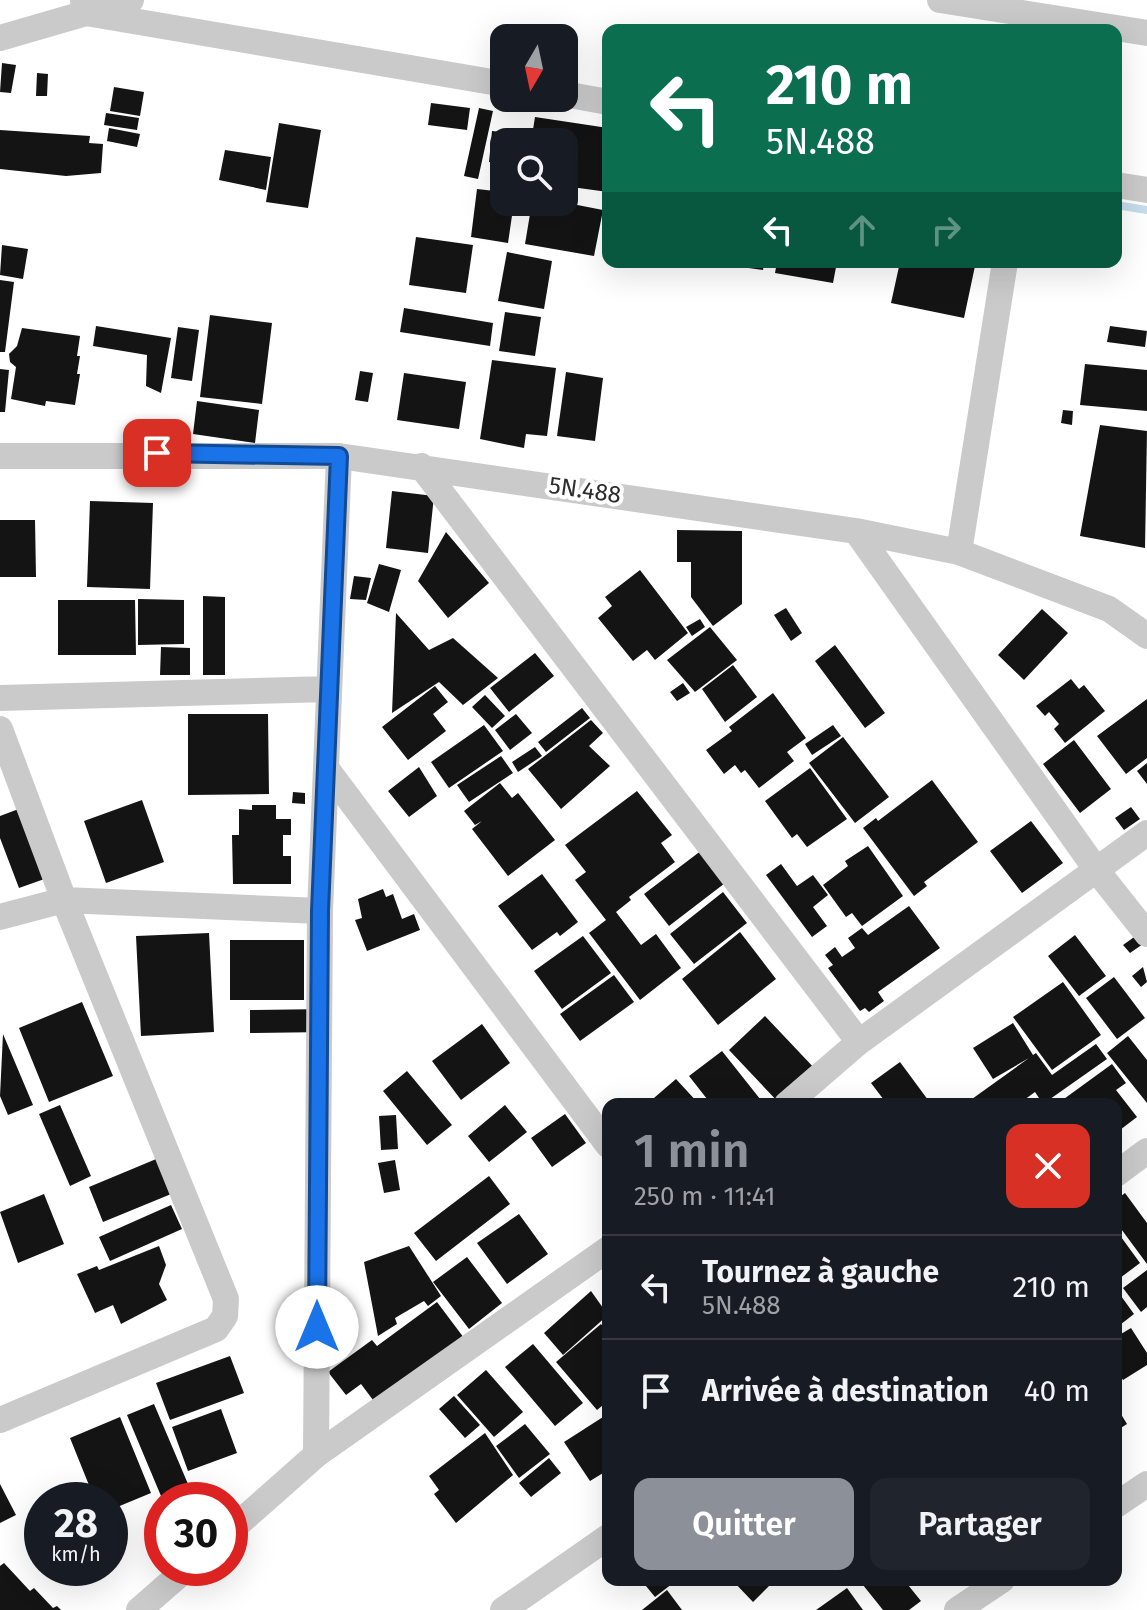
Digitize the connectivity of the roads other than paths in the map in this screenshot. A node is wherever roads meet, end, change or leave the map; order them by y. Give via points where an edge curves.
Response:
1 (131, 0) edge
2 (940, 0) edge
3 (84, 6) edge
4 (1044, 15) edge
5 (1096, 24) edge
6 (1122, 29) edge
7 (1147, 33) edge
8 (0, 38) edge
9 (490, 81) edge
10 (578, 97) edge
11 (602, 101) edge
12 (1122, 186) edge
13 (1147, 190) edge
14 (1004, 268) edge
15 (0, 456) edge
16 (339, 456) junction
17 (421, 466) junction
18 (856, 531) junction
19 (959, 552) junction
20 (1147, 636) edge
21 (329, 689) junction
22 (0, 698) edge
23 (0, 729) edge
24 (326, 768) junction
25 (1147, 833) edge
26 (1098, 872) junction
27 (64, 900) junction
28 (320, 911) junction
29 (0, 917) edge
30 (1147, 934) edge
31 (859, 1042) junction
32 (794, 1098) edge
33 (602, 1137) edge
34 (1147, 1151) edge
35 (1122, 1170) edge
36 (602, 1253) edge
37 (0, 1420) edge
38 (316, 1455) junction
39 (1147, 1484) edge
40 (1122, 1501) edge
41 (248, 1515) edge
42 (602, 1541) edge
43 (166, 1586) edge
44 (993, 1586) edge
45 (139, 1610) edge
46 (503, 1610) edge
47 (957, 1610) edge

1 - 3 street
2 - 4 street
3 - 8 street
3 - 9 street
4 - 5 street
6 - 7 street
10 - 11 street
12 - 13 street
14 - 19 street
15 - 16 street, 5N.488
16 - 17 street, 5N.488
16 - 21 street
17 - 18 street, 5N.488
17 - 31 street
18 - 19 street, 5N.488
18 - 26 street
19 - 20 street, 5N.488 via 1109,609
21 - 22 street
21 - 24 street
23 - 27 street
24 - 28 street
24 - 33 street
25 - 26 street
26 - 30 street
26 - 31 street
27 - 28 street
27 - 29 street
27 - 37 street via 226,1299 225,1316 216,1329
28 - 38 street
31 - 32 street
34 - 35 street
36 - 38 street
38 - 41 street
39 - 40 street
42 - 46 street
43 - 45 street
44 - 47 street

